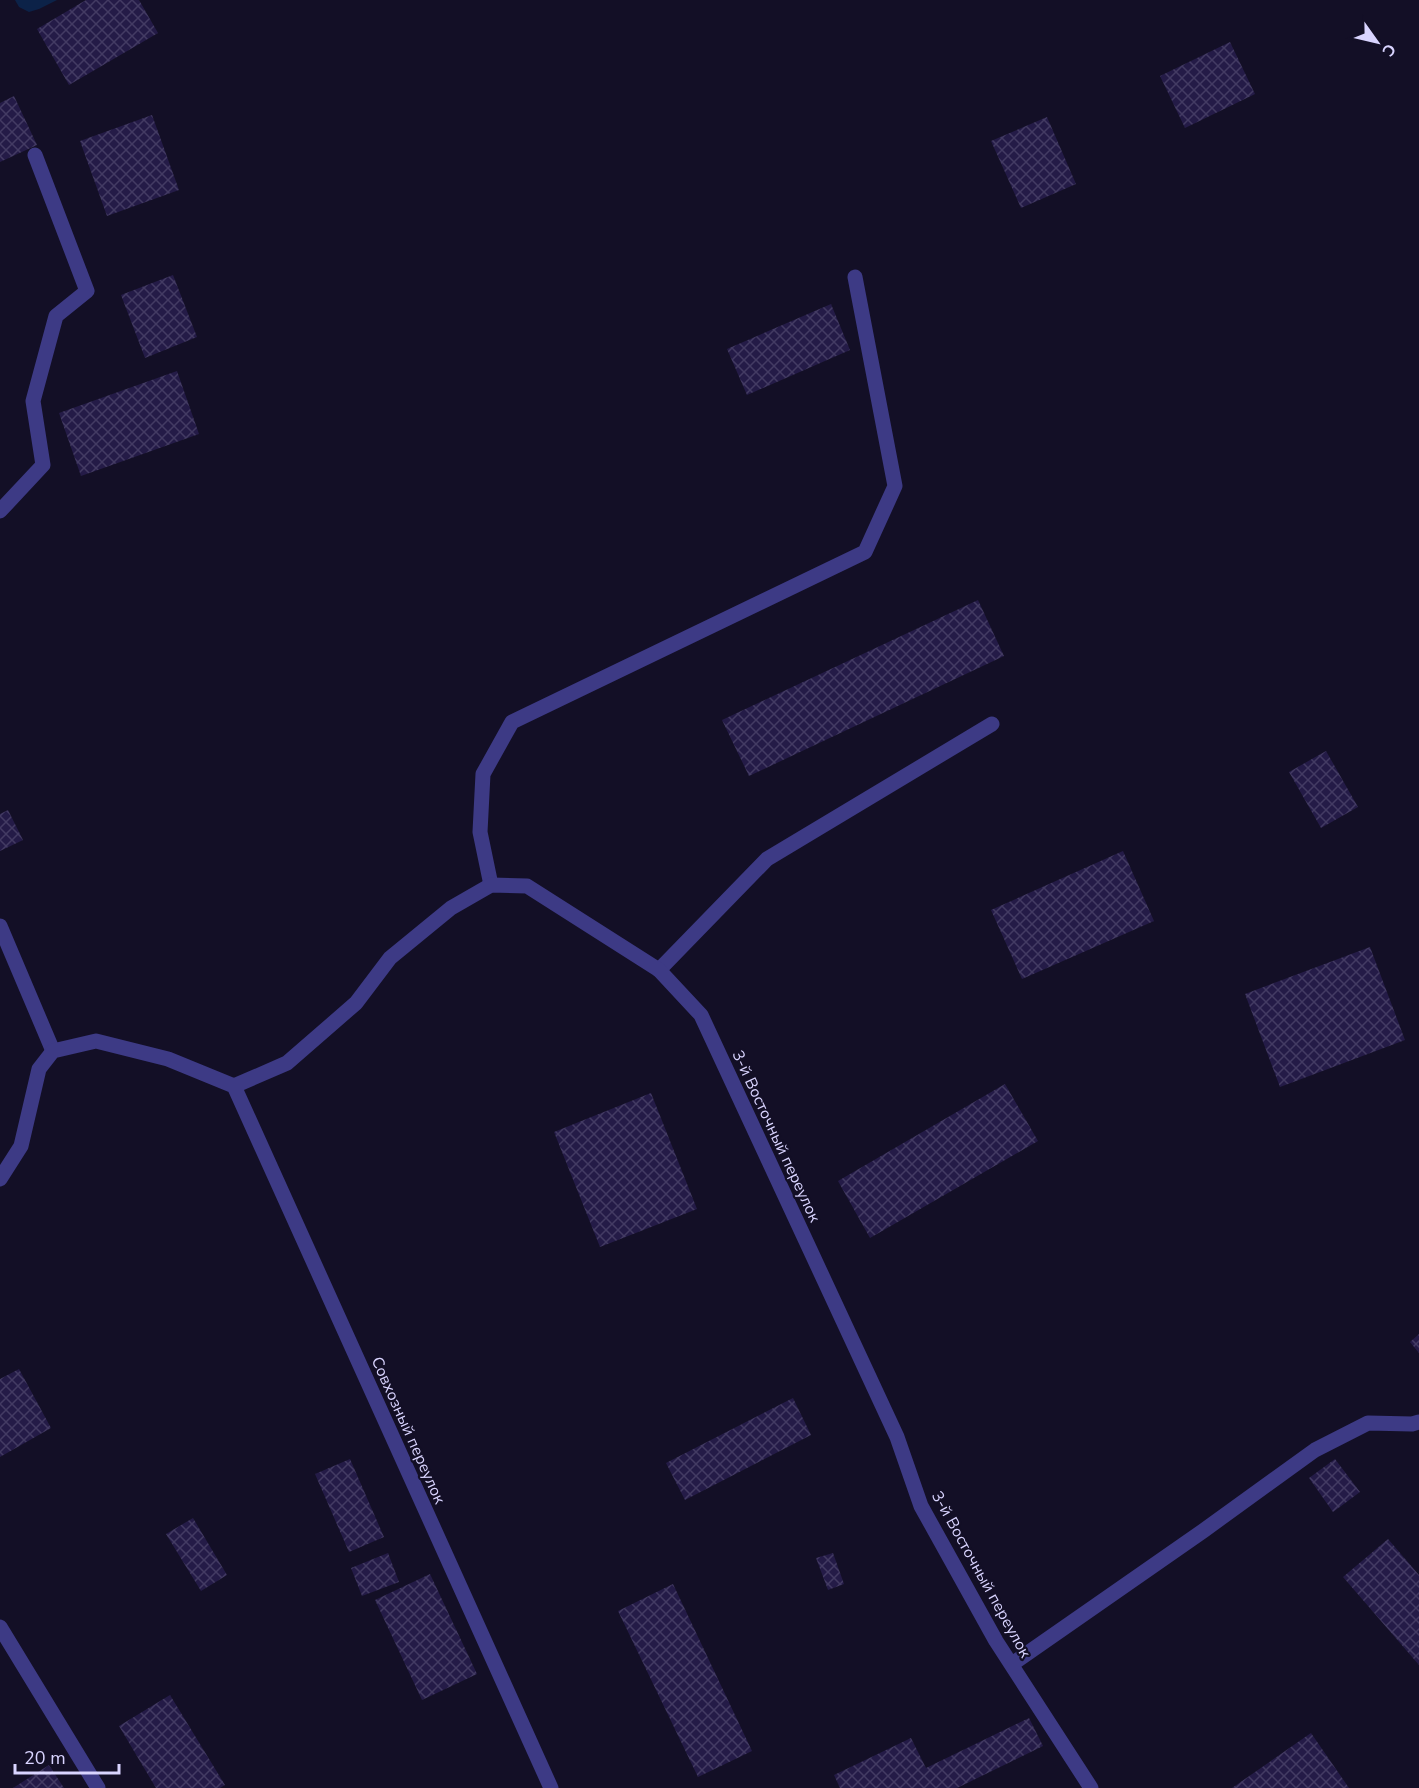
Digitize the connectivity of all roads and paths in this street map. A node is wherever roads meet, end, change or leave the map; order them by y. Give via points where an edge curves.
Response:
1 (35, 155) dead end
2 (855, 278) dead end
3 (0, 511) edge
4 (992, 724) dead end
5 (491, 885) junction
6 (0, 926) edge
7 (659, 970) junction
8 (53, 1051) junction
9 (234, 1086) junction
10 (0, 1179) edge
11 (1419, 1422) edge
12 (0, 1627) edge
13 (1012, 1664) junction
14 (98, 1788) edge
15 (551, 1788) edge
16 (1090, 1788) edge

1 - 3 street via 87,291 56,316 33,401 43,465
2 - 5 street via 895,486 865,552 512,722 483,774 480,832
4 - 7 street via 767,859
5 - 7 street, 3-й Восточный переулок via 526,886
5 - 9 street via 451,908 390,958 356,1004 287,1064
6 - 8 street
7 - 13 street, 3-й Восточный переулок via 701,1015 897,1437 921,1506
8 - 9 street via 96,1041 168,1059
8 - 10 street via 39,1069 21,1146
9 - 15 street, Совхозный переулок
11 - 13 street via 1368,1423 1315,1450
12 - 14 street
13 - 16 street, 3-й Восточный переулок

